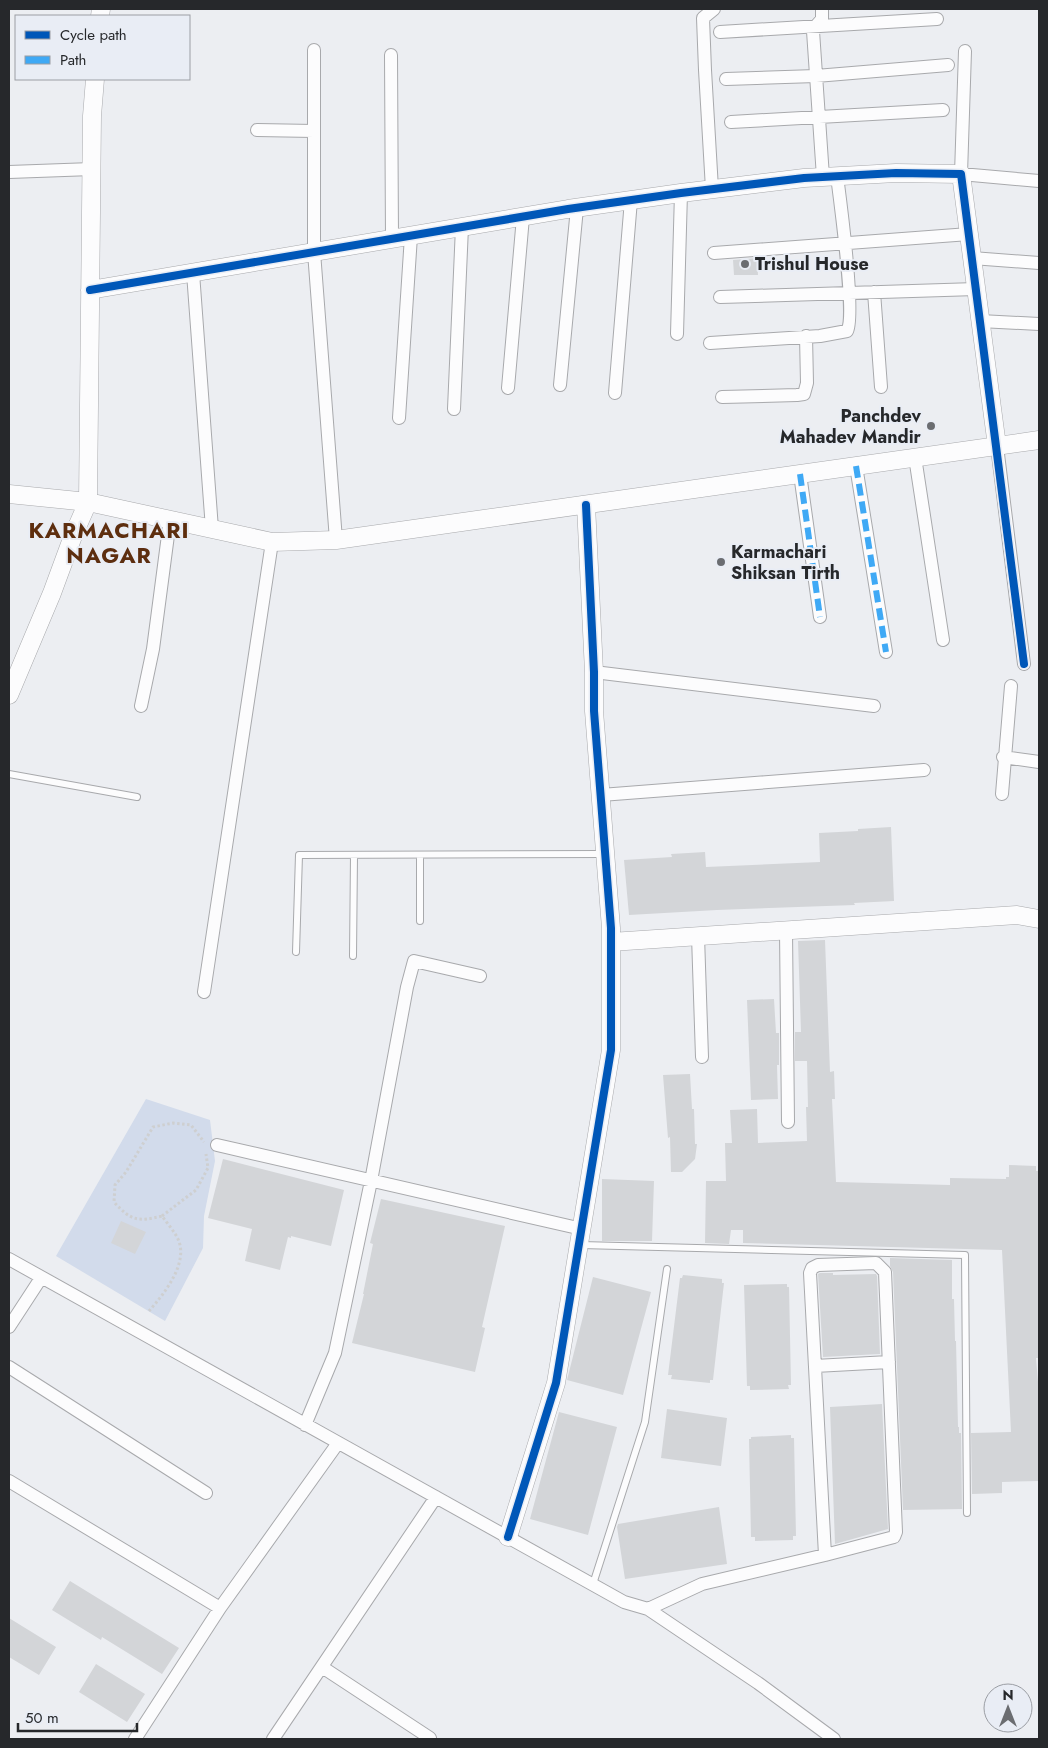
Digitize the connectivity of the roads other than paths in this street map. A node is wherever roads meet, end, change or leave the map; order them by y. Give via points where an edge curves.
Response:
1 (714, 9) edge
2 (822, 9) edge
3 (937, 19) dead end
4 (815, 27) junction
5 (720, 32) dead end
6 (314, 50) dead end
7 (965, 51) dead end
8 (391, 55) dead end
9 (948, 65) dead end
10 (816, 76) junction
11 (726, 79) dead end
12 (95, 80) edge
13 (943, 110) dead end
14 (819, 117) junction
15 (731, 122) dead end
16 (257, 130) dead end
17 (314, 131) junction
18 (92, 169) junction
19 (9, 172) edge
20 (961, 174) junction
21 (830, 176) junction
22 (1039, 181) edge
23 (712, 190) junction
24 (680, 193) junction
25 (631, 200) junction
26 (577, 208) junction
27 (522, 217) junction
28 (462, 227) junction
29 (969, 234) junction
30 (411, 236) junction
31 (392, 239) junction
32 (844, 244) junction
33 (314, 252) junction
34 (714, 253) dead end
35 (972, 258) junction
36 (1039, 263) edge
37 (194, 273) junction
38 (976, 289) junction
39 (90, 290) junction
40 (874, 292) junction
41 (849, 293) junction
42 (720, 298) dead end
43 (980, 321) junction
44 (1039, 324) edge
45 (677, 334) dead end
46 (806, 336) junction
47 (710, 342) dead end
48 (560, 386) dead end
49 (881, 387) dead end
50 (508, 388) dead end
51 (615, 393) dead end
52 (722, 396) dead end
53 (454, 409) dead end
54 (399, 418) dead end
55 (1039, 440) edge
56 (997, 446) junction
57 (916, 457) junction
58 (856, 466) junction
59 (800, 474) junction
60 (9, 494) edge
61 (88, 502) junction
62 (586, 504) junction
63 (170, 520) junction
64 (212, 529) junction
65 (336, 540) junction
66 (272, 542) junction
67 (820, 617) dead end
68 (943, 640) dead end
69 (886, 652) dead end
70 (1024, 664) dead end
71 (594, 672) junction
72 (1011, 686) dead end
73 (9, 695) edge
74 (141, 706) dead end
75 (874, 706) dead end
76 (1004, 758) junction
77 (1039, 762) edge
78 (924, 770) dead end
79 (9, 774) edge
80 (1002, 794) dead end
81 (601, 795) junction
82 (137, 797) dead end
83 (605, 854) junction
84 (354, 855) junction
85 (420, 855) junction
86 (1039, 918) edge
87 (420, 920) dead end
88 (786, 930) junction
89 (698, 936) junction
90 (611, 942) junction
91 (296, 952) dead end
92 (353, 956) dead end
93 (480, 976) dead end
94 (204, 992) dead end
95 (702, 1057) dead end
96 (788, 1122) dead end
97 (217, 1145) dead end
98 (371, 1180) junction
99 (581, 1237) junction
100 (9, 1259) edge
101 (667, 1268) dead end
102 (41, 1278) junction
103 (9, 1327) edge
104 (889, 1362) junction
105 (815, 1366) junction
106 (9, 1367) edge
107 (305, 1425) junction
108 (338, 1443) junction
109 (9, 1481) edge
110 (206, 1493) dead end
111 (436, 1497) junction
112 (967, 1514) dead end
113 (508, 1538) junction
114 (825, 1555) junction
115 (592, 1584) junction
116 (220, 1608) junction
117 (648, 1609) junction
118 (322, 1667) junction
119 (430, 1738) edge
120 (136, 1739) edge
121 (273, 1739) edge
122 (834, 1739) edge

1 - 23 street via 703,18
2 - 4 street via 822,19
3 - 4 street
4 - 5 street
4 - 10 street
6 - 17 street
7 - 20 street
8 - 31 street
9 - 10 street
10 - 11 street
10 - 14 street
12 - 18 street
13 - 14 street
14 - 15 street
14 - 21 street
16 - 17 street
17 - 33 street
18 - 19 street
18 - 39 street
20 - 21 street
20 - 22 street
20 - 29 street
21 - 23 street
21 - 32 street
23 - 24 street
24 - 25 street
24 - 45 street
25 - 26 street
25 - 51 street
26 - 27 street
26 - 48 street
27 - 28 street
27 - 50 street
28 - 30 street
28 - 53 street
29 - 32 street
29 - 35 street
30 - 31 street
30 - 54 street
31 - 33 street
32 - 34 street
32 - 41 street
33 - 37 street
33 - 65 street
35 - 36 street
35 - 38 street
37 - 39 street
37 - 64 street
38 - 40 street
38 - 43 street
39 - 61 street
40 - 41 street
40 - 49 street
41 - 42 street
41 - 46 street via 850,327 847,332
43 - 44 street
43 - 56 street
46 - 47 street
46 - 52 street via 804,394
55 - 56 street
56 - 57 street
56 - 70 street
57 - 58 street
57 - 68 street
58 - 59 street
58 - 69 street
59 - 62 street
59 - 67 street
60 - 61 street
61 - 63 street
61 - 73 street
62 - 65 street
62 - 71 street
63 - 64 street
63 - 74 street via 153,649
64 - 66 street
65 - 66 street
66 - 94 street
71 - 75 street
71 - 81 street
72 - 76 street
76 - 77 street
76 - 80 street
78 - 81 street
79 - 82 lane
81 - 83 street
83 - 85 lane
83 - 90 street
84 - 85 lane
84 - 91 lane via 299,855
84 - 92 lane
85 - 87 lane
86 - 88 street via 1017,915
88 - 89 street
88 - 96 street
89 - 90 street
89 - 95 street
90 - 99 street via 611,1050
93 - 98 street via 414,961 406,987
97 - 98 street
98 - 99 street
98 - 107 street via 335,1353
99 - 112 lane via 966,1255
99 - 113 street via 556,1383
100 - 102 street
101 - 115 lane via 645,1422
102 - 103 street
102 - 107 street
104 - 105 street
104 - 105 street via 885,1272 882,1267 876,1264 818,1264 810,1273
104 - 114 street via 896,1532 894,1537
105 - 114 street
106 - 110 street
107 - 108 street
108 - 111 street
108 - 116 street
109 - 116 street
111 - 113 street
111 - 118 street
113 - 115 street
114 - 117 street via 702,1584
115 - 117 street via 624,1602
116 - 120 street
117 - 122 street
118 - 119 street
118 - 121 street

